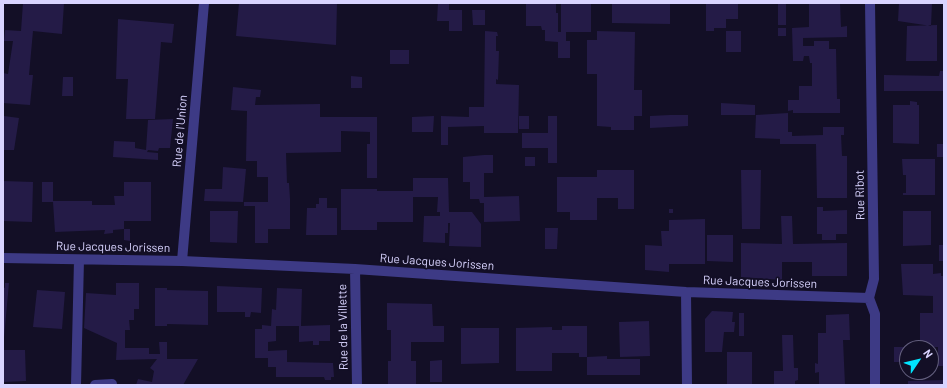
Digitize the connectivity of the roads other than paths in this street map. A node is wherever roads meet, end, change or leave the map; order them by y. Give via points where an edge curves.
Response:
1 (204, 3) edge
2 (870, 3) edge
3 (3, 258) edge
4 (79, 260) junction
5 (182, 261) junction
6 (355, 269) junction
7 (686, 292) junction
8 (869, 298) junction
9 (112, 384) edge
10 (76, 385) edge
11 (94, 385) edge
12 (357, 385) edge
13 (687, 385) edge
14 (875, 385) edge

1 - 5 street, Rue de l'Union
2 - 8 street, Rue Ribot via 874,279
3 - 4 street, Rue Jacques Jorissen
4 - 5 street, Rue Jacques Jorissen
4 - 10 street
5 - 6 street, Rue Jacques Jorissen
6 - 7 street, Rue Jacques Jorissen
6 - 12 street, Rue de la Villette
7 - 8 street, Rue Jacques Jorissen
7 - 13 street
8 - 14 street via 875,314
9 - 11 street

